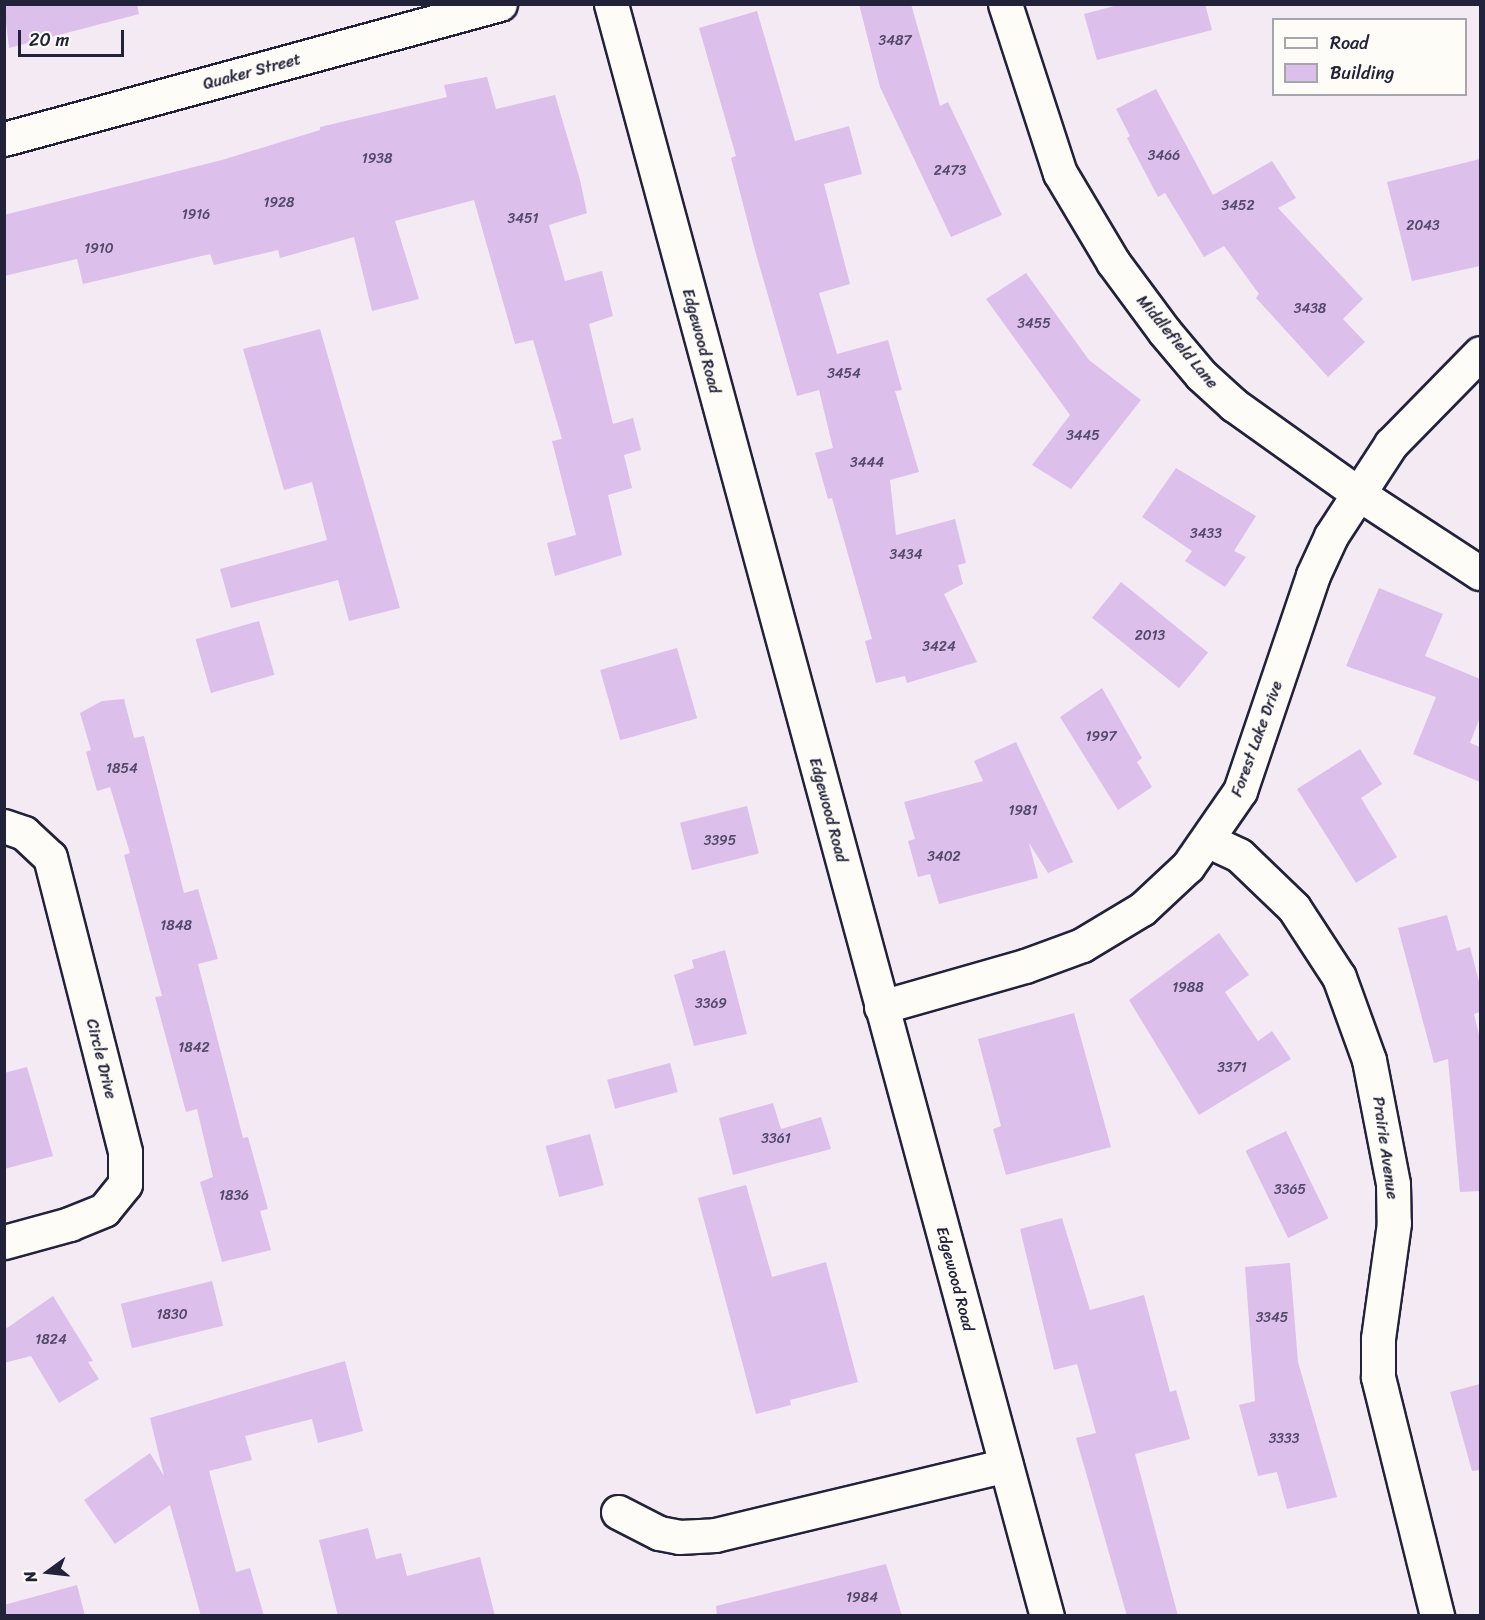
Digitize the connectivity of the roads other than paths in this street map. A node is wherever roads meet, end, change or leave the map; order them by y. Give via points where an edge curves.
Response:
1 (500, 4) edge
2 (610, 4) edge
3 (1005, 4) edge
4 (4, 139) edge
5 (1480, 353) edge
6 (1356, 492) junction
7 (1480, 573) edge
8 (4, 826) edge
9 (1209, 841) junction
10 (881, 1007) junction
11 (4, 1242) edge
12 (1006, 1465) junction
13 (618, 1512) dead end
14 (1047, 1616) edge
15 (1437, 1616) edge

1 - 4 street, Quaker Street
2 - 10 street, Edgewood Road
3 - 6 street, Middlefield Lane via 1060,173 1084,219 1119,271 1201,375 1234,405
5 - 6 street, Forest Lake Drive via 1404,428
6 - 7 street, Middlefield Lane
6 - 9 street, Forest Lake Drive via 1313,575 1240,791
8 - 11 street, Circle Drive via 24,832 50,857 124,1152 125,1184 104,1210
9 - 10 street, Forest Lake Drive via 1157,897 1082,945 1025,966
9 - 15 street, Prairie Avenue via 1239,855 1294,908 1339,977 1370,1060 1393,1184 1394,1223 1378,1340 1378,1377
10 - 12 street, Edgewood Road
12 - 13 street via 715,1535 679,1537 658,1533
12 - 14 street, Edgewood Road

